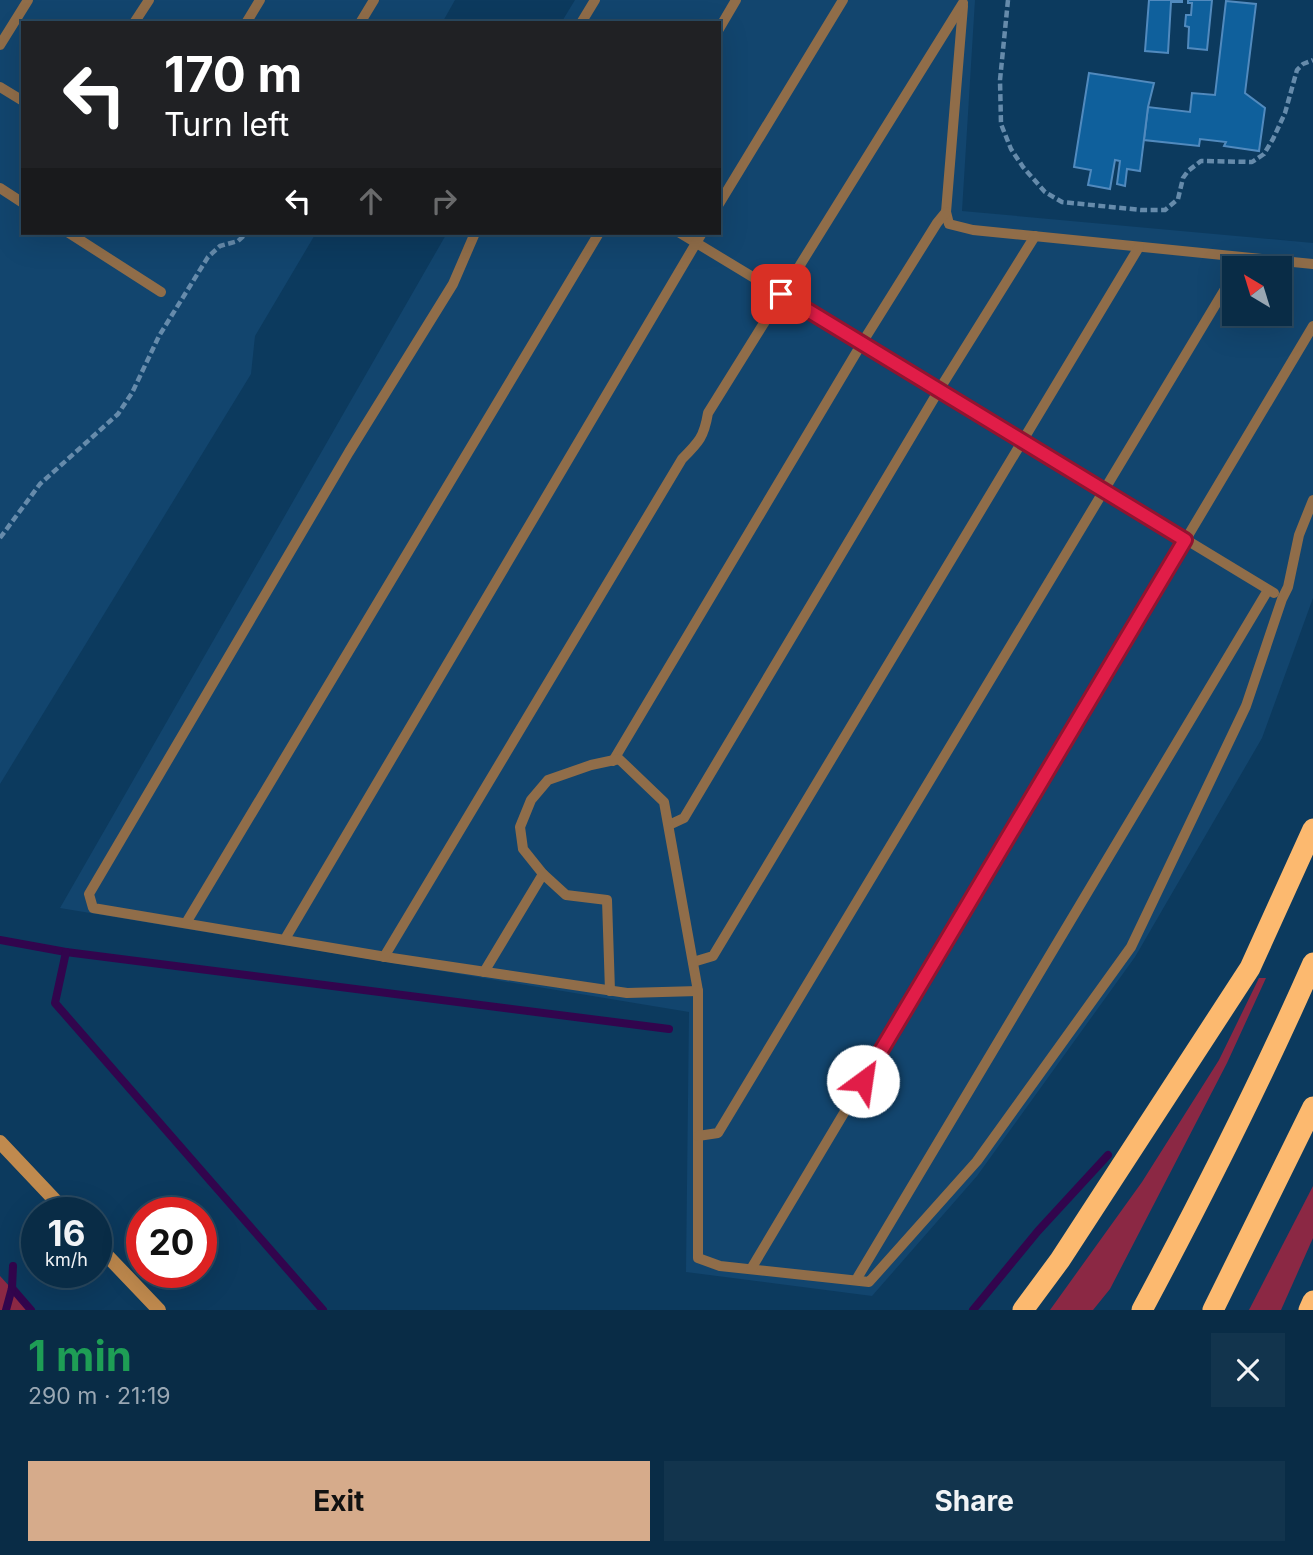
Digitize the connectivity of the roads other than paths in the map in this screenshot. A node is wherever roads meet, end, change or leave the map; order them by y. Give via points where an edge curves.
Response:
1 (28, 0) edge
2 (149, 0) edge
3 (260, 0) edge
4 (373, 0) edge
5 (594, 0) edge
6 (736, 0) edge
7 (843, 0) edge
8 (963, 2) edge
9 (135, 21) edge
10 (247, 21) edge
11 (362, 21) edge
12 (582, 21) edge
13 (721, 26) edge
14 (0, 45) edge
15 (0, 86) edge
16 (21, 101) edge
17 (0, 188) edge
18 (721, 201) edge
19 (21, 202) edge
20 (946, 212) junction
21 (72, 235) edge
22 (474, 235) edge
23 (598, 235) edge
24 (1035, 236) junction
25 (699, 238) edge
26 (1139, 247) junction
27 (1234, 256) edge
28 (1292, 262) edge
29 (1313, 264) edge
30 (161, 292) dead end
31 (781, 294) junction
32 (1222, 294) edge
33 (1313, 326) edge
34 (862, 344) junction
35 (939, 390) junction
36 (1024, 442) junction
37 (1103, 490) junction
38 (1313, 500) edge
39 (1185, 540) junction
40 (1268, 590) junction
41 (1282, 599) junction
42 (613, 761) junction
43 (669, 825) junction
44 (1313, 830) edge
45 (543, 874) junction
46 (186, 923) junction
47 (285, 939) junction
48 (384, 957) junction
49 (693, 962) junction
50 (1313, 963) edge
51 (484, 972) junction
52 (610, 991) junction
53 (698, 991) junction
54 (1313, 1107) edge
55 (698, 1136) junction
56 (0, 1142) edge
57 (52, 1197) edge
58 (112, 1261) edge
59 (751, 1269) junction
60 (856, 1280) junction
61 (1313, 1301) edge
62 (159, 1310) edge
63 (1023, 1310) edge
64 (1142, 1310) edge
65 (1213, 1310) edge
66 (1309, 1310) edge

1 - 14 lane
2 - 9 lane
3 - 10 lane
4 - 11 lane
5 - 12 lane
6 - 13 lane
7 - 18 lane
8 - 20 lane
8 - 31 lane
15 - 16 lane
17 - 19 lane
20 - 24 lane via 949,224
20 - 34 lane
21 - 30 lane
22 - 46 lane via 453,284 89,894 93,908
23 - 46 lane
24 - 26 lane
24 - 35 lane
25 - 31 lane
25 - 47 lane
26 - 27 lane
26 - 36 lane
28 - 29 lane
31 - 34 lane
31 - 48 lane via 708,413 705,433 682,459
32 - 37 lane
33 - 39 lane
34 - 35 lane
34 - 42 lane
35 - 36 lane
35 - 43 lane via 684,818
36 - 37 lane
36 - 49 lane via 713,956
37 - 39 lane
37 - 55 lane via 718,1133
38 - 41 lane via 1298,535
39 - 40 lane
39 - 59 lane
40 - 41 lane
40 - 60 lane
41 - 60 lane via 1246,706 1131,947 977,1161 869,1282
42 - 43 lane via 620,759 664,802
42 - 45 lane via 548,780 531,800 520,827 523,849
43 - 49 lane
44 - 63 highway via 1250,968
45 - 51 lane
45 - 52 lane via 566,895 607,900
46 - 47 lane
47 - 48 lane
48 - 51 lane
49 - 53 lane
50 - 64 highway
51 - 52 lane
52 - 53 lane
53 - 55 lane
54 - 65 highway
55 - 59 lane via 698,1258
56 - 57 street
58 - 62 street
59 - 60 lane
61 - 66 highway

